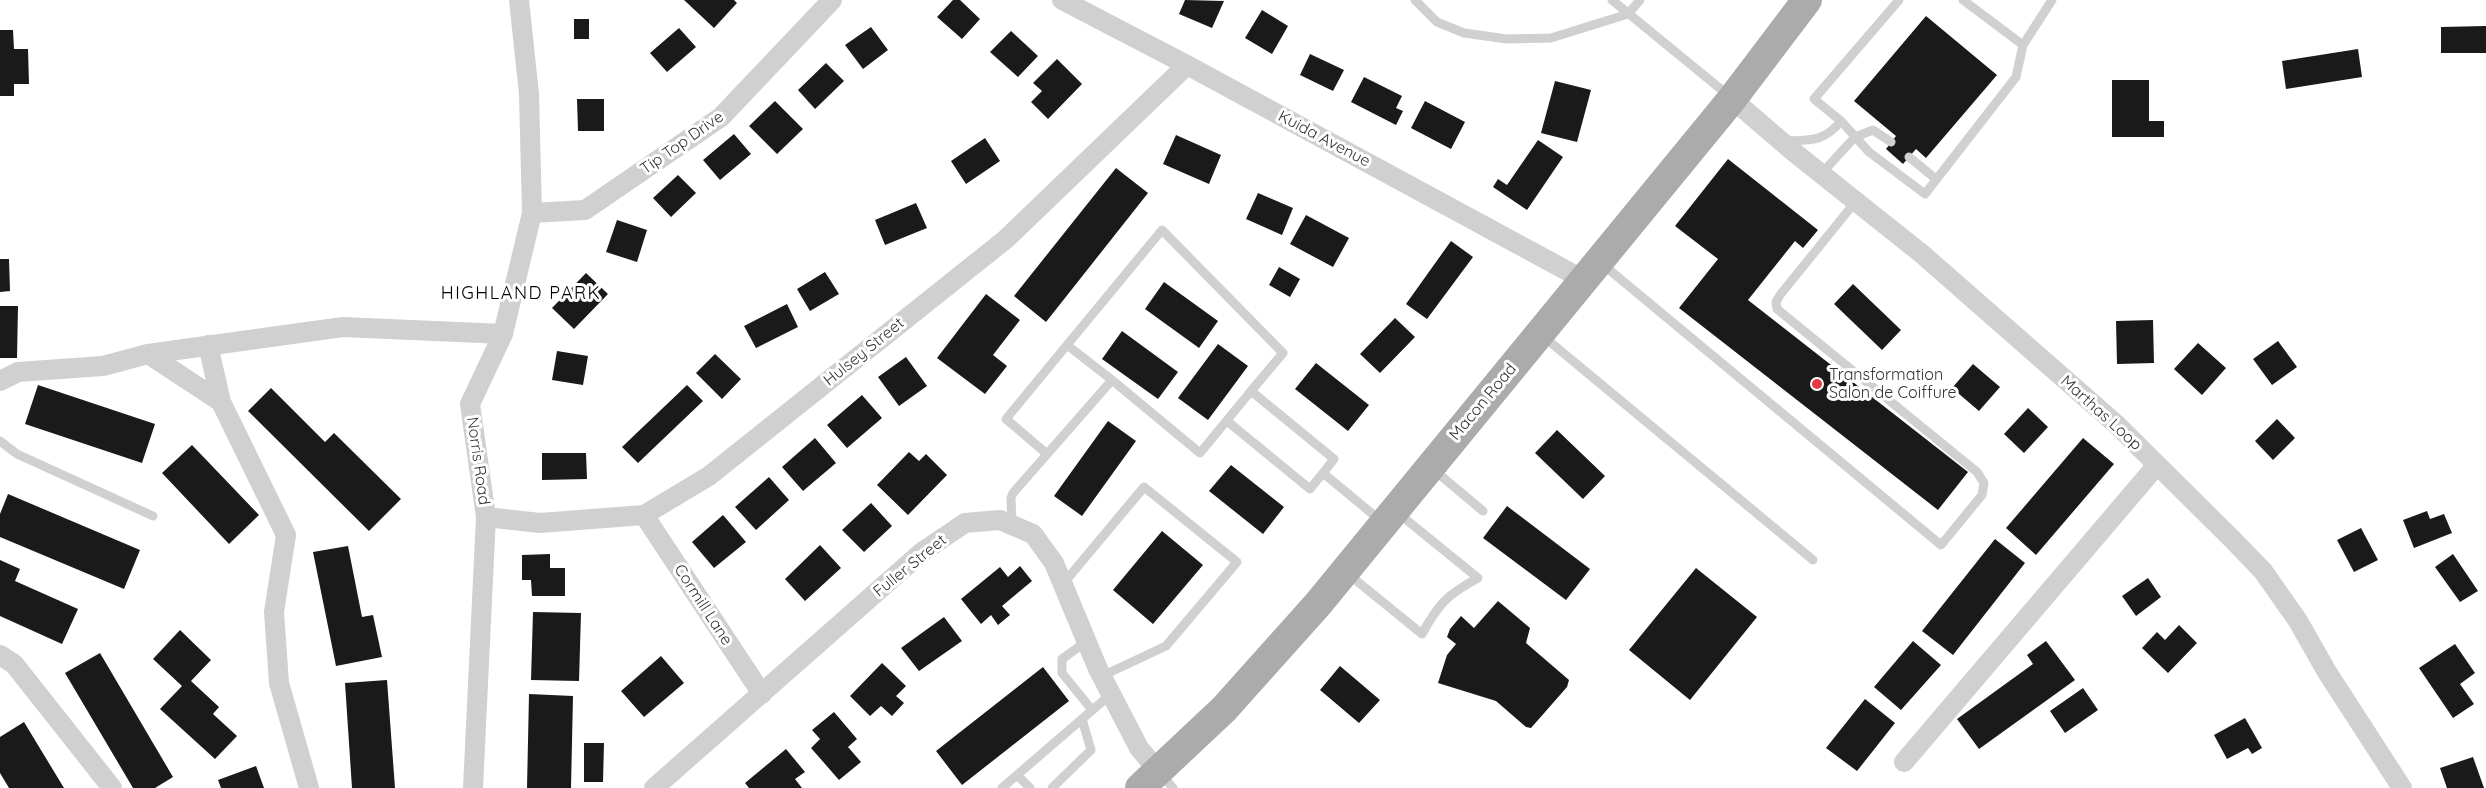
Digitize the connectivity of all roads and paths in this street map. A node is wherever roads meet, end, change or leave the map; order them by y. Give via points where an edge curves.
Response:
1 (519, 0) edge
2 (832, 0) edge
3 (1062, 0) edge
4 (1415, 0) edge
5 (1612, 0) edge
6 (1640, 0) edge
7 (1807, 0) edge
8 (1899, 0) edge
9 (1964, 0) edge
10 (2052, 0) edge
11 (1628, 14) junction
12 (2023, 45) junction
13 (1187, 65) junction
14 (1732, 99) junction
15 (1841, 121) junction
16 (1855, 137) junction
17 (1781, 141) junction
18 (1891, 142) dead end
19 (1909, 157) dead end
20 (1821, 174) junction
21 (1936, 179) junction
22 (1856, 201) junction
23 (532, 213) junction
24 (1592, 271) junction
25 (503, 334) junction
26 (1539, 334) junction
27 (208, 345) junction
28 (1067, 345) junction
29 (148, 354) junction
30 (1112, 380) junction
31 (0, 381) edge
32 (1251, 392) junction
33 (220, 402) junction
34 (1227, 421) junction
35 (0, 441) edge
36 (1047, 454) junction
37 (2157, 465) junction
38 (1430, 466) junction
39 (1323, 473) junction
40 (1483, 511) dead end
41 (644, 515) junction
42 (153, 516) dead end
43 (1388, 516) junction
44 (486, 517) junction
45 (1012, 525) junction
46 (1813, 560) dead end
47 (1344, 571) junction
48 (1063, 584) junction
49 (1087, 641) junction
50 (0, 655) edge
51 (1102, 676) junction
52 (762, 694) junction
53 (1111, 694) junction
54 (1092, 710) junction
55 (1082, 719) junction
56 (1904, 762) dead end
57 (1017, 775) junction
58 (1157, 782) edge
59 (112, 788) edge
60 (309, 788) edge
61 (473, 788) edge
62 (654, 788) edge
63 (1002, 788) edge
64 (1030, 788) edge
65 (1052, 788) edge
66 (2402, 788) edge

1 - 23 street, Norris Road via 529,94
2 - 23 street, Tip Top Drive via 721,117 585,210
3 - 13 street, Kuida Avenue
4 - 11 lane via 1437,22 1464,33 1507,39 1551,38
5 - 11 lane
6 - 11 lane
7 - 14 main road, Macon Road
8 - 15 lane via 1814,99
9 - 12 lane
10 - 12 lane
11 - 14 lane
12 - 21 lane via 2016,77
13 - 24 street, Kuida Avenue
13 - 41 street, Hulsey Street via 1006,239 709,476
14 - 17 street, Marthas Loop
14 - 24 main road, Macon Road
15 - 16 lane
15 - 17 lane via 1830,135
16 - 18 lane via 1873,130
16 - 20 lane
16 - 21 lane via 1925,194
17 - 20 street, Marthas Loop
19 - 21 lane
20 - 22 street, Marthas Loop
22 - 24 lane via 1780,295 1777,309 1977,472 1984,483 1982,495 1941,545
22 - 37 street, Marthas Loop via 2117,425
23 - 25 street, Norris Road
24 - 26 main road, Macon Road
25 - 27 street via 343,327
25 - 44 street, Norris Road via 470,404
26 - 38 main road, Macon Road
26 - 46 lane
27 - 29 street
27 - 33 street
28 - 30 lane
28 - 32 lane via 1162,230 1283,353
28 - 36 lane via 1006,419
29 - 31 street via 103,366 18,372
29 - 33 street
30 - 34 lane via 1200,453
30 - 36 lane
32 - 34 lane
32 - 39 lane via 1334,459
33 - 60 street via 286,535 274,612 279,683
34 - 39 lane via 1310,489
35 - 42 lane via 17,454
36 - 45 lane via 1013,493
37 - 56 street
37 - 66 street, Marthas Loop via 2263,571
38 - 40 lane
38 - 43 main road, Macon Road
39 - 43 lane
41 - 44 street, Hulsey Street via 540,523
41 - 52 street, Cormill Lane
43 - 47 main road, Macon Road
43 - 47 lane via 1478,578 1454,591 1436,608 1422,634
44 - 61 street, Norris Road
45 - 48 street, Fuller Street via 1033,534 1054,563
45 - 52 street, Fuller Street via 1000,520 965,523 930,546
47 - 58 main road, Macon Road
48 - 49 street, Fuller Street
48 - 51 lane via 1144,487 1237,562 1166,646
49 - 51 street, Fuller Street
49 - 54 lane via 1062,659 1062,673
50 - 59 street via 14,664
51 - 53 street, Fuller Street
52 - 62 street, Fuller Street
53 - 54 lane
53 - 58 street, Fuller Street
54 - 55 lane
55 - 57 lane
55 - 65 lane via 1091,750
57 - 63 lane
57 - 64 lane

